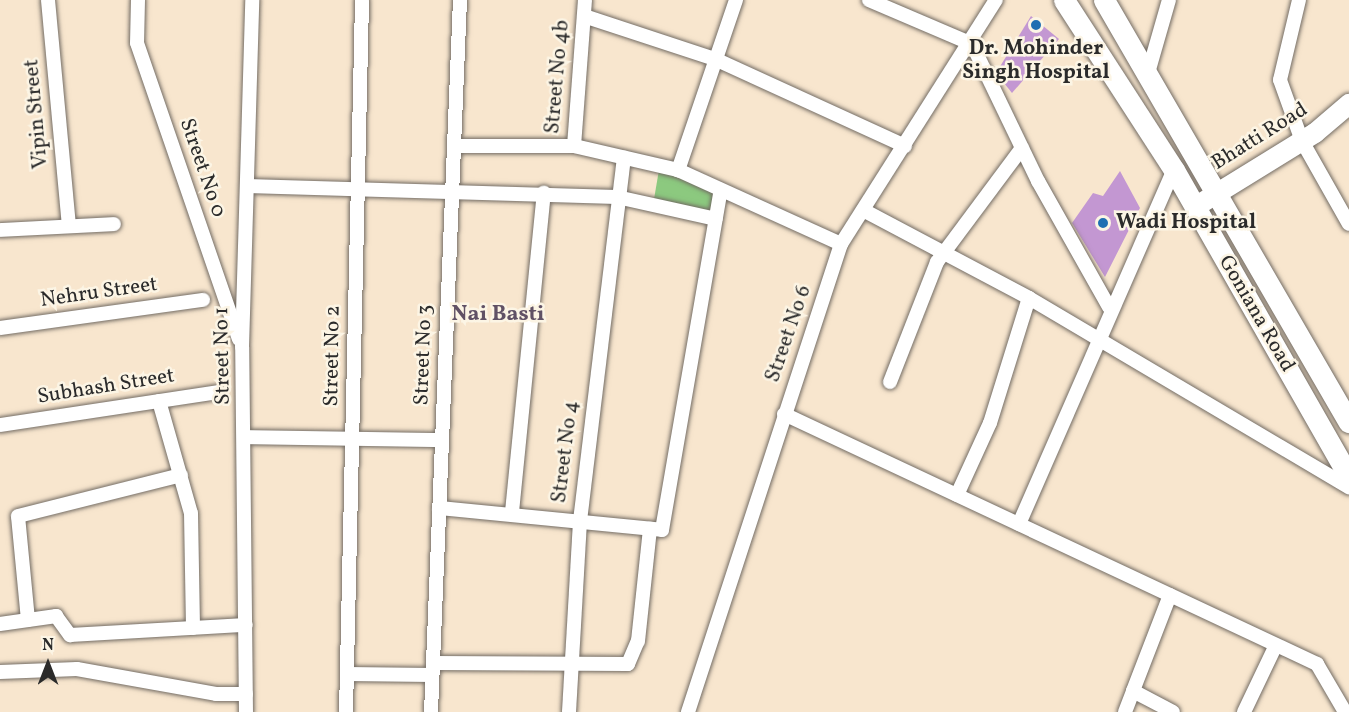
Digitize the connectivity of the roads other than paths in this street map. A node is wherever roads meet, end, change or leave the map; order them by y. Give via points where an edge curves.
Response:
1 (48, 0) edge
2 (138, 0) edge
3 (252, 0) edge
4 (362, 0) edge
5 (460, 0) edge
6 (585, 0) edge
7 (735, 0) edge
8 (869, 0) edge
9 (996, 0) edge
10 (1064, 0) edge
11 (1104, 0) edge
12 (1169, 0) edge
13 (1299, 0) edge
14 (584, 16) junction
15 (972, 44) junction
16 (715, 59) junction
17 (1148, 73) junction
18 (1349, 104) edge
19 (1302, 141) junction
20 (454, 146) junction
21 (573, 146) junction
22 (905, 147) junction
23 (1022, 148) junction
24 (624, 158) junction
25 (678, 170) junction
26 (1174, 170) junction
27 (247, 186) junction
28 (358, 188) junction
29 (721, 190) junction
30 (452, 191) junction
31 (1217, 192) junction
32 (544, 194) junction
33 (617, 197) junction
34 (1195, 207) junction
35 (863, 210) junction
36 (716, 219) junction
37 (114, 224) dead end
38 (1349, 224) edge
39 (69, 225) junction
40 (0, 230) edge
41 (841, 244) junction
42 (943, 253) junction
43 (1029, 298) junction
44 (203, 300) dead end
45 (1109, 307) junction
46 (0, 328) edge
47 (1100, 340) junction
48 (242, 347) junction
49 (890, 382) dead end
50 (218, 392) dead end
51 (159, 401) junction
52 (784, 414) junction
53 (1349, 422) edge
54 (0, 424) edge
55 (245, 437) junction
56 (352, 438) junction
57 (442, 440) junction
58 (182, 475) junction
59 (1349, 477) edge
60 (1349, 487) edge
61 (957, 495) junction
62 (439, 508) junction
63 (512, 512) junction
64 (579, 521) junction
65 (1019, 524) junction
66 (650, 529) junction
67 (1170, 595) junction
68 (28, 620) junction
69 (0, 624) edge
70 (246, 626) junction
71 (193, 628) junction
72 (1276, 645) junction
73 (572, 663) junction
74 (432, 669) junction
75 (0, 672) edge
76 (347, 674) junction
77 (1133, 691) junction
78 (246, 694) junction
79 (246, 712) edge
80 (346, 712) edge
81 (431, 712) edge
82 (569, 712) edge
83 (688, 712) edge
84 (1125, 712) edge
85 (1173, 712) edge
86 (1244, 712) edge
87 (1345, 712) edge

1 - 39 street, Vipin Street
2 - 48 street, Street No 0 via 137,43
3 - 27 street, Street No 1
4 - 28 street, Street No 2
5 - 20 street, Street No 3
6 - 14 street, Street No 4b
7 - 16 street
8 - 15 street
9 - 15 street, Street No 6
10 - 26 main road, Goniana Road
11 - 17 main road, Goniana Road
12 - 17 street
13 - 19 street via 1280,80
14 - 16 street
14 - 21 street, Street No 4b
15 - 22 street, Street No 6
15 - 23 street
16 - 22 street
16 - 25 street
17 - 31 main road, Goniana Road
18 - 19 main road, Bhatti Road
19 - 31 main road, Bhatti Road
19 - 38 street
20 - 21 street, Street No 4b
20 - 30 street, Street No 3
21 - 24 street
22 - 35 street, Street No 6
23 - 42 street
23 - 45 street
24 - 25 street
24 - 33 street, Street No 4
25 - 29 street
26 - 34 main road, Goniana Road
26 - 45 street
27 - 28 street
27 - 48 street, Street No 1
28 - 30 street
28 - 56 street, Street No 2
29 - 36 street
29 - 41 street
30 - 32 street
30 - 57 street, Street No 3
31 - 34 main road, Bhatti Road
31 - 53 main road, Goniana Road
32 - 33 street
32 - 63 street
33 - 36 street
33 - 64 street, Street No 4
34 - 59 main road, Goniana Road
35 - 41 street, Street No 6
35 - 42 street
36 - 66 street via 662,530
37 - 39 street
39 - 40 street
41 - 52 street, Street No 6
42 - 43 street
42 - 49 street
43 - 47 street
43 - 61 street via 990,423
44 - 46 street, Nehru Street
45 - 47 street
47 - 60 street
47 - 65 street
48 - 55 street, Street No 1
50 - 51 street, Subhash Street
51 - 54 street, Subhash Street
51 - 58 street
52 - 61 street
52 - 83 street, Street No 6
55 - 56 street
55 - 70 street, Street No 1
56 - 57 street
56 - 76 street, Street No 2
57 - 62 street, Street No 3
58 - 68 street via 18,516
58 - 71 street via 191,513
61 - 65 street
62 - 63 street
62 - 74 street, Street No 3
63 - 64 street
64 - 66 street
64 - 73 street, Street No 4
65 - 67 street
66 - 73 street via 633,659 628,664
67 - 72 street
67 - 77 street
68 - 69 street
68 - 71 street via 57,616 70,635
70 - 71 street
70 - 78 street, Street No 1
72 - 86 street
72 - 87 street via 1317,664
73 - 74 street
73 - 82 street, Street No 4
74 - 76 street
74 - 81 street, Street No 3
75 - 78 street via 78,669 216,694
76 - 80 street, Street No 2
77 - 84 street
77 - 85 street
78 - 79 street, Street No 1

